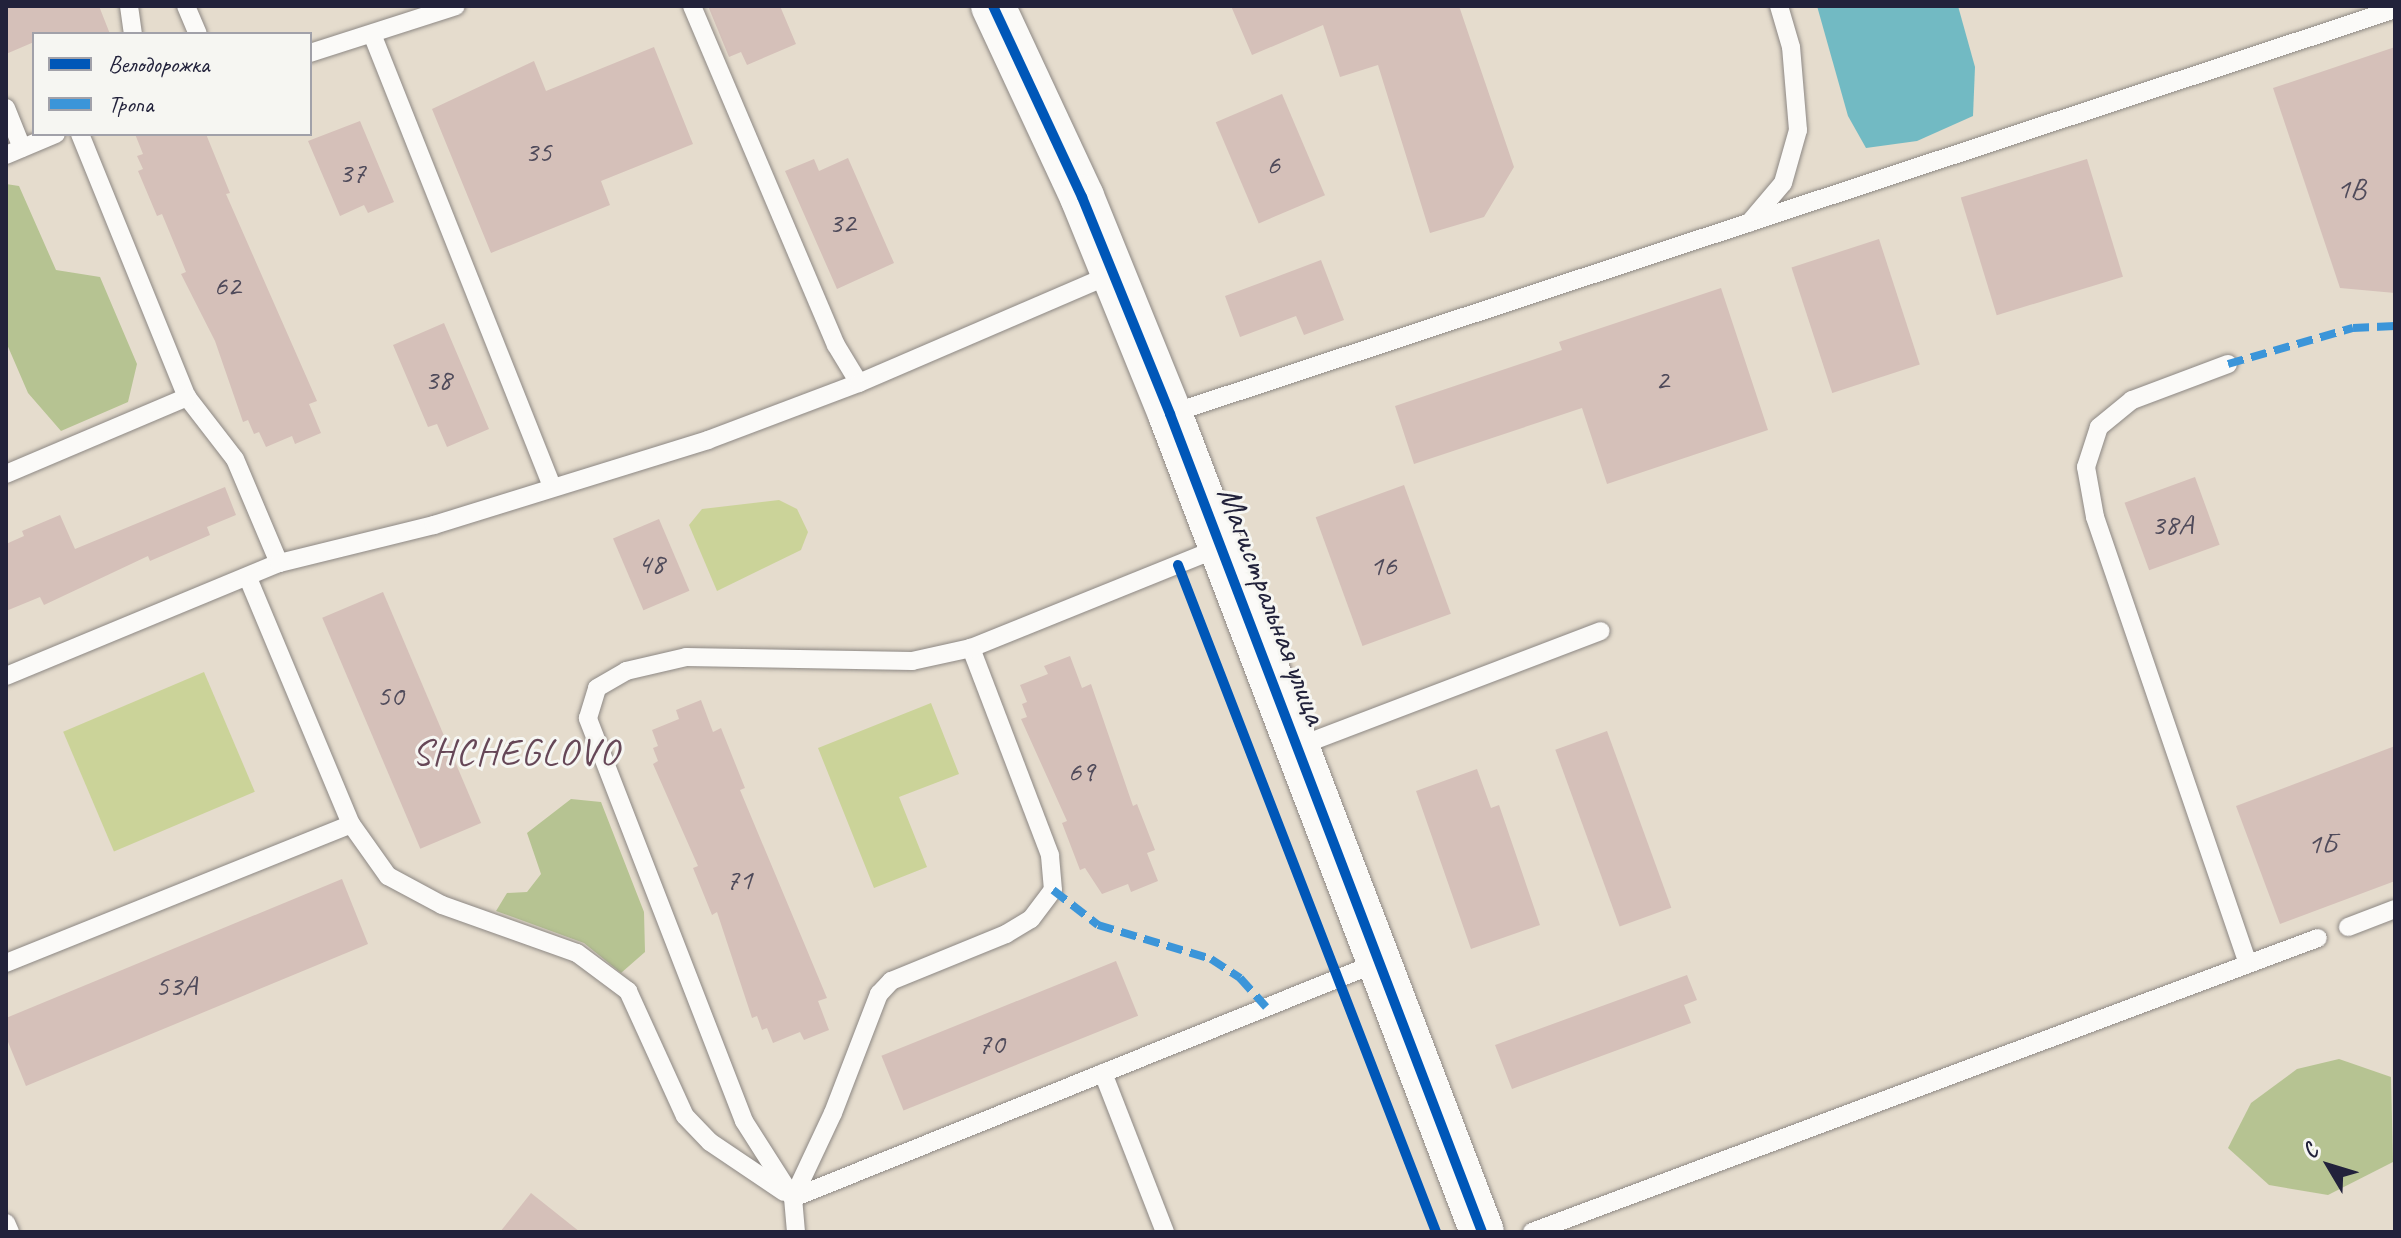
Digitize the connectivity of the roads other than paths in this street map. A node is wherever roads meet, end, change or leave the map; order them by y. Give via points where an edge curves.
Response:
1 (129, 6) edge
2 (186, 6) edge
3 (456, 6) edge
4 (692, 6) edge
5 (993, 6) edge
6 (1779, 6) edge
7 (2395, 9) edge
8 (133, 32) edge
9 (197, 32) edge
10 (372, 34) junction
11 (312, 52) edge
12 (6, 108) edge
13 (51, 136) edge
14 (81, 136) edge
15 (14, 151) edge
16 (1749, 223) junction
17 (1114, 273) junction
18 (2228, 364) dead end
19 (859, 383) junction
20 (187, 397) junction
21 (1170, 414) junction
22 (6, 474) edge
23 (551, 484) junction
24 (1221, 547) junction
25 (279, 563) junction
26 (248, 578) junction
27 (1601, 631) dead end
28 (971, 648) junction
29 (6, 676) edge
30 (1297, 747) junction
31 (351, 824) junction
32 (2395, 909) edge
33 (2348, 927) dead end
34 (2318, 938) dead end
35 (1379, 962) junction
36 (6, 963) edge
37 (2248, 964) junction
38 (1103, 1073) junction
39 (793, 1198) junction
40 (6, 1223) edge
41 (1548, 1230) edge
42 (10, 1232) edge
43 (796, 1232) edge
44 (1165, 1232) edge
45 (1482, 1232) edge

1 - 8 lane
2 - 9 lane
3 - 10 lane
4 - 19 lane via 836,345
5 - 17 street, Магистральная улица
6 - 16 lane via 1791,47 1798,130 1783,183
7 - 16 lane
10 - 11 lane
10 - 23 lane
12 - 15 lane
13 - 15 lane
14 - 20 lane
16 - 21 lane
17 - 19 lane
17 - 21 street, Магистральная улица
18 - 37 lane via 2132,400 2099,427 2086,467 2095,517
19 - 23 lane via 708,440
20 - 22 lane
20 - 25 lane via 235,459
21 - 24 street, Магистральная улица
23 - 25 lane via 434,525
24 - 28 lane
24 - 30 street, Магистральная улица
25 - 26 lane
26 - 29 lane
26 - 31 lane
27 - 30 lane
28 - 39 lane via 1050,855 1053,890 1031,919 1006,934 891,981 879,994
28 - 39 lane via 912,661 686,657 626,671 597,688 588,718 609,775 744,1121
30 - 35 street, Магистральная улица
31 - 36 lane
31 - 39 lane via 388,876 442,905 577,953 628,991 685,1116 710,1142
32 - 33 lane
34 - 37 lane
35 - 38 lane
35 - 45 street, Магистральная улица
37 - 41 lane
38 - 39 lane
38 - 44 lane
39 - 43 lane
40 - 42 lane

